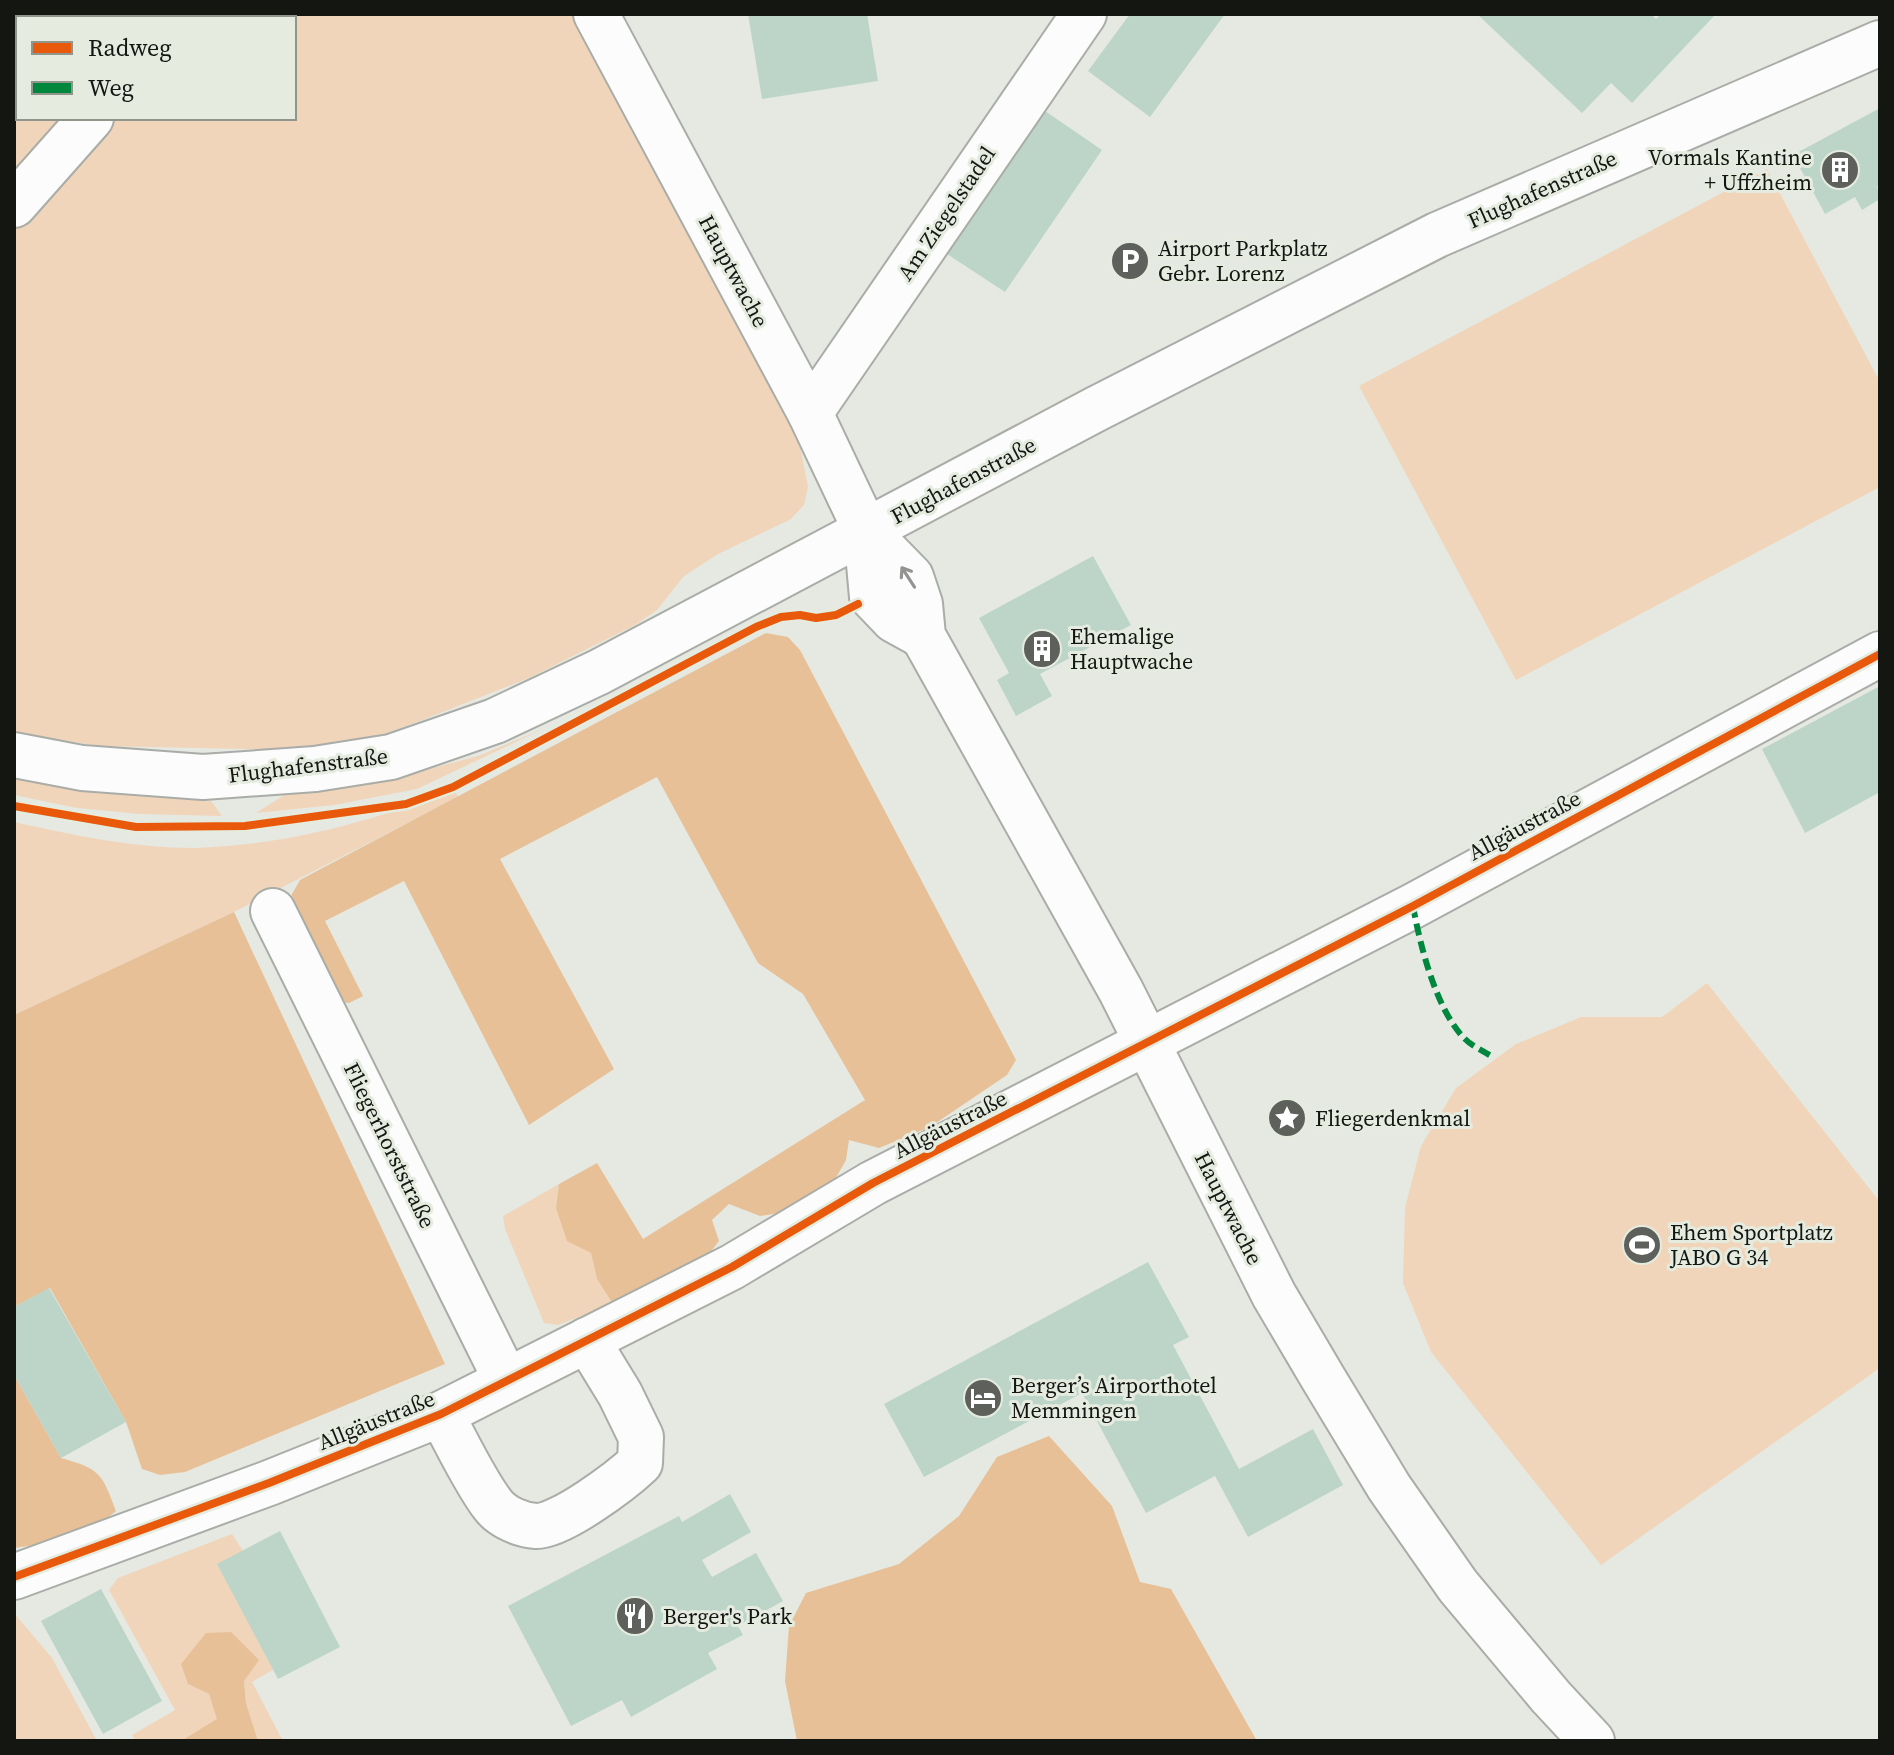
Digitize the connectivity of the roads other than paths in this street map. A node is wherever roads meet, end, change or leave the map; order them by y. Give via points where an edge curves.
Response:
1 (596, 14) edge
2 (1084, 14) edge
3 (1880, 43) edge
4 (89, 120) edge
5 (14, 205) edge
6 (810, 413) junction
7 (866, 531) junction
8 (1880, 654) edge
9 (14, 755) edge
10 (273, 911) dead end
11 (1147, 1044) junction
12 (587, 1340) junction
13 (506, 1380) junction
14 (441, 1414) junction
15 (14, 1577) edge
16 (1592, 1741) edge

1 - 6 street, Hauptwache
2 - 6 street, Am Ziegelstadel
3 - 7 street, Flughafenstraße via 1437,235
4 - 5 street
6 - 7 street, Hauptwache
7 - 9 street, Flughafenstraße via 586,678 495,721 391,757 203,777 82,768
7 - 11 street, Hauptwache via 911,577 923,636
8 - 11 street, Allgäustraße
10 - 13 street, Fliegerhorststraße
11 - 12 street, Allgäustraße via 873,1183 732,1267
11 - 16 street, Hauptwache via 1274,1295 1389,1487 1458,1586
12 - 13 street, Allgäustraße
12 - 14 street via 641,1437 640,1463 570,1513 538,1527 512,1520 494,1506
13 - 14 street, Allgäustraße
14 - 15 street, Allgäustraße

